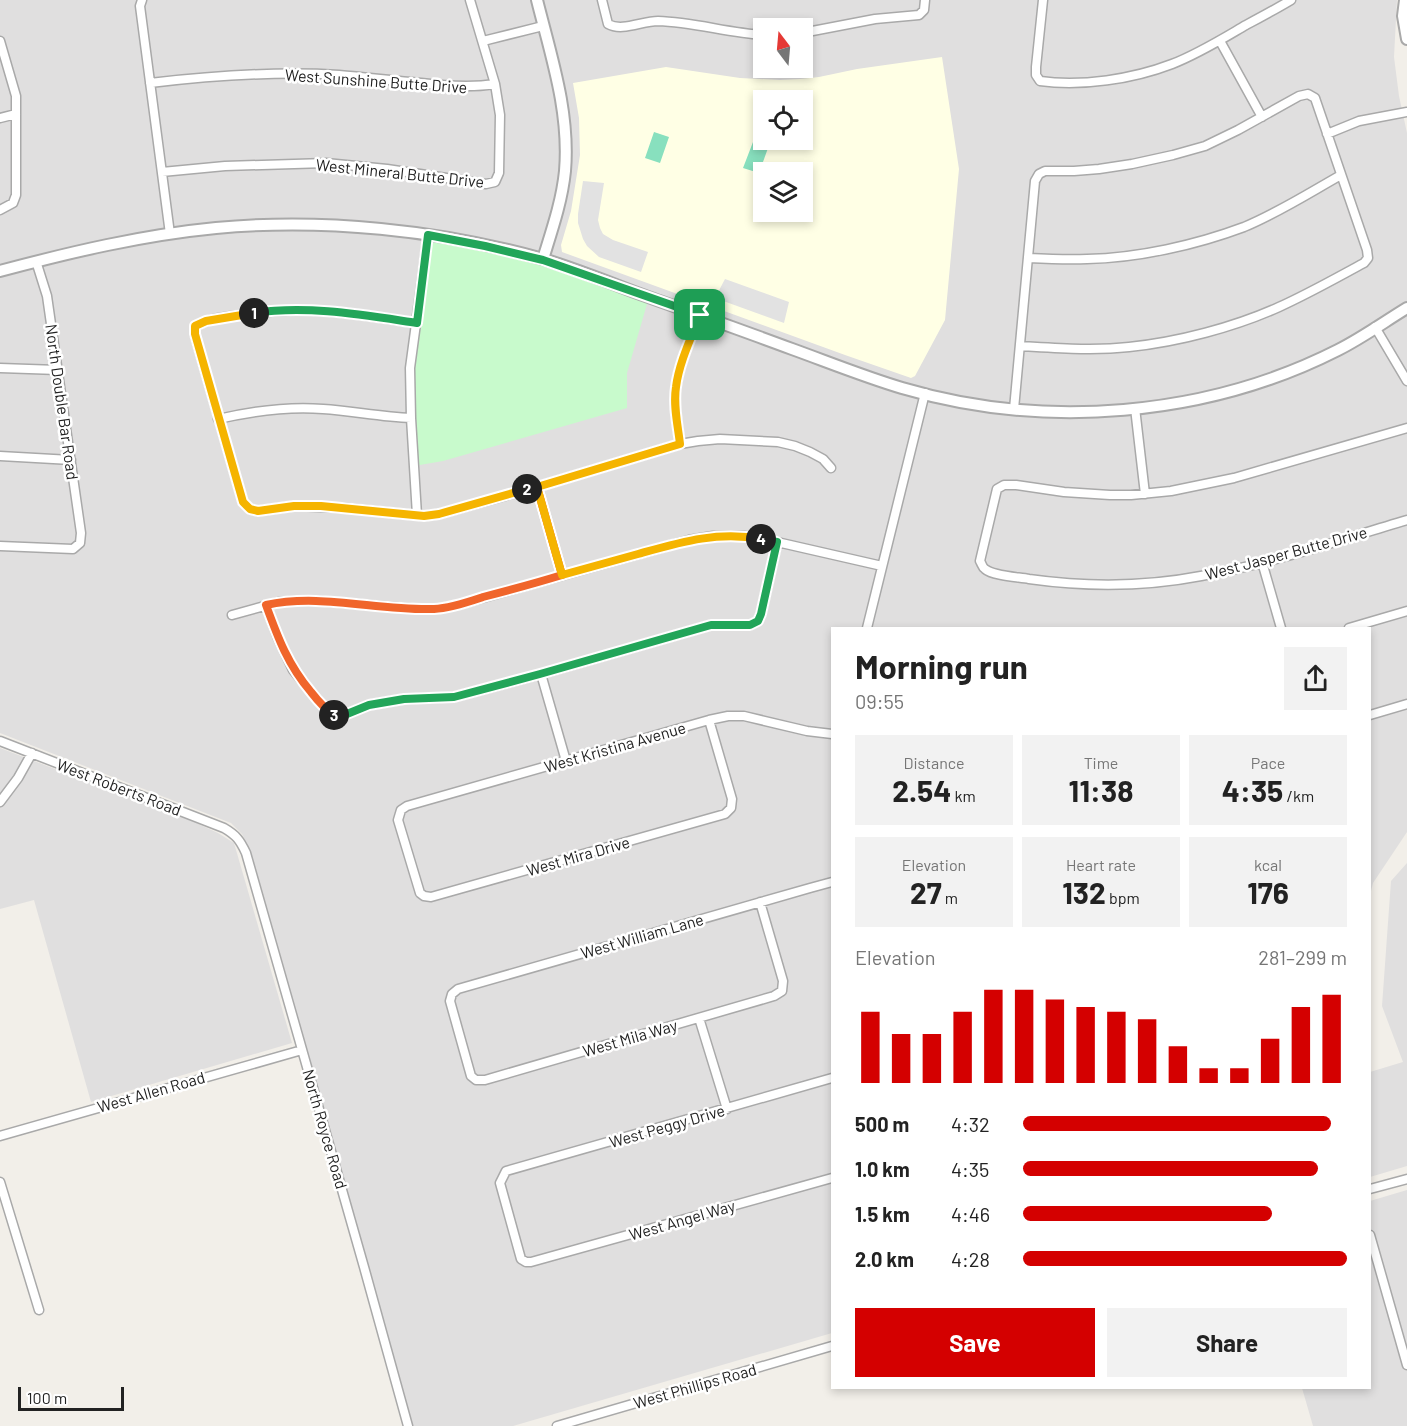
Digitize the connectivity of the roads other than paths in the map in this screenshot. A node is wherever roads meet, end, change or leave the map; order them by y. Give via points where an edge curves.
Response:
1 (142, 0) edge
2 (470, 0) edge
3 (537, 0) edge
4 (602, 0) edge
5 (925, 0) edge
6 (1043, 0) edge
7 (1291, 0) edge
8 (1405, 0) edge
9 (543, 26) junction
10 (813, 31) edge
11 (753, 34) edge
12 (1407, 39) edge
13 (0, 41) edge
14 (483, 41) junction
15 (1220, 41) junction
16 (150, 83) junction
17 (495, 84) junction
18 (1407, 112) edge
19 (16, 114) junction
20 (1262, 117) junction
21 (0, 118) edge
22 (1327, 134) junction
23 (162, 172) junction
24 (1341, 175) junction
25 (0, 210) edge
26 (170, 234) junction
27 (428, 235) junction
28 (1028, 258) junction
29 (543, 260) junction
30 (36, 261) junction
31 (0, 271) edge
32 (1407, 308) edge
33 (700, 315) junction
34 (417, 323) junction
35 (1375, 327) junction
36 (1020, 346) junction
37 (0, 368) edge
38 (58, 370) junction
39 (1407, 381) edge
40 (925, 393) junction
41 (1135, 408) junction
42 (1014, 409) junction
43 (411, 418) junction
44 (218, 419) junction
45 (1407, 428) edge
46 (680, 444) junction
47 (0, 456) edge
48 (71, 460) junction
49 (831, 468) dead end
50 (537, 487) junction
51 (1145, 494) junction
52 (417, 515) junction
53 (1407, 520) edge
54 (777, 542) junction
55 (0, 546) edge
56 (1262, 562) junction
57 (882, 566) junction
58 (562, 575) junction
59 (266, 605) junction
60 (1407, 611) edge
61 (232, 615) dead end
62 (867, 627) edge
63 (1281, 627) edge
64 (1351, 627) edge
65 (540, 674) junction
66 (1407, 704) edge
67 (1371, 715) edge
68 (709, 720) junction
69 (831, 734) edge
70 (0, 741) edge
71 (32, 753) junction
72 (566, 760) junction
73 (0, 802) edge
74 (236, 835) joint
75 (831, 882) edge
76 (424, 896) joint
77 (760, 902) junction
78 (699, 1018) junction
79 (302, 1050) junction
80 (831, 1078) edge
81 (476, 1080) joint
82 (727, 1109) junction
83 (0, 1136) edge
84 (831, 1178) edge
85 (1407, 1179) edge
86 (0, 1182) edge
87 (1371, 1190) edge
88 (1371, 1239) edge
89 (531, 1262) joint
90 (39, 1310) dead end
91 (831, 1346) edge
92 (1407, 1365) edge
93 (408, 1426) edge
94 (557, 1426) edge

1 - 16 street
2 - 14 street
3 - 9 street
4 - 11 street via 608,24 615,27 668,22
5 - 10 street via 919,15
6 - 15 street via 1036,67 1040,81 1098,81 1134,75 1172,64
7 - 15 street
8 - 12 street
9 - 14 street
9 - 29 street via 559,87 565,143 560,200
13 - 19 street via 16,96
14 - 17 street
15 - 20 street
16 - 17 street, West Sunshine Butte Drive via 292,74 457,87
16 - 23 street
17 - 23 street, West Mineral Butte Drive via 500,115 499,173 495,182 326,163
18 - 22 street via 1359,122
19 - 21 street
19 - 25 street via 16,195 13,203
20 - 22 street via 1308,94 1315,98
20 - 28 street via 1205,146 1173,155 1099,169 1039,174 1035,181
22 - 24 street
23 - 26 street
24 - 28 street via 1244,227 1185,245 1119,257
24 - 36 street via 1367,250 1364,263 1278,307 1202,333 1128,347 1080,350
26 - 27 street via 218,228 319,225
26 - 30 street
27 - 29 street
27 - 34 street
28 - 36 street
29 - 33 street
30 - 31 street
30 - 38 street, North Double Bar Road via 47,296
32 - 35 street
33 - 40 street via 868,377
33 - 46 street via 675,388
34 - 43 street via 410,368
34 - 44 street via 323,311 291,311 224,317 195,326
35 - 39 street
35 - 41 street via 1340,349 1245,388
36 - 42 street
37 - 38 street
38 - 48 street, North Double Bar Road
40 - 42 street
40 - 57 street
41 - 42 street via 1099,412
41 - 51 street
43 - 44 street via 285,408
43 - 52 street
44 - 52 street via 243,502 250,509 321,506
45 - 51 street via 1234,478
46 - 49 street via 720,439 778,442 810,452
46 - 50 street
47 - 48 street
48 - 55 street, North Double Bar Road via 80,543 73,549
50 - 52 street via 439,514
50 - 58 street
51 - 56 street, West Jasper Butte Drive via 1075,493 1004,485 998,489 980,561 994,573 1104,585 1171,581
53 - 56 street, West Jasper Butte Drive
54 - 57 street
54 - 58 street via 713,536
54 - 65 street via 758,621 750,625 711,625
56 - 63 street
57 - 62 street
58 - 59 street via 438,609 319,601
59 - 61 street
59 - 65 street via 293,670 333,715 404,699 454,697
60 - 64 street
65 - 72 street
66 - 67 street
68 - 69 street, West Kristina Avenue via 744,716
68 - 72 street, West Kristina Avenue
68 - 76 street, West Mira Drive via 732,799 725,814
70 - 71 street, West Roberts Road
71 - 73 street
71 - 74 street, West Roberts Road
72 - 76 street, West Kristina Avenue via 401,810 398,820
74 - 79 street, North Royce Road via 246,853
75 - 77 street, West William Lane
77 - 78 street, West Mila Way via 783,981 782,991
77 - 81 street, West William Lane via 459,989 450,1001 471,1076
78 - 81 street, West Mila Way
78 - 82 street
79 - 83 street, West Allen Road
79 - 93 street, North Royce Road
80 - 82 street, West Peggy Drive
82 - 89 street, West Peggy Drive via 506,1171 500,1183 521,1259
84 - 89 street, West Angel Way
85 - 87 street
86 - 90 street
88 - 92 street
91 - 94 street, West Phillips Road

